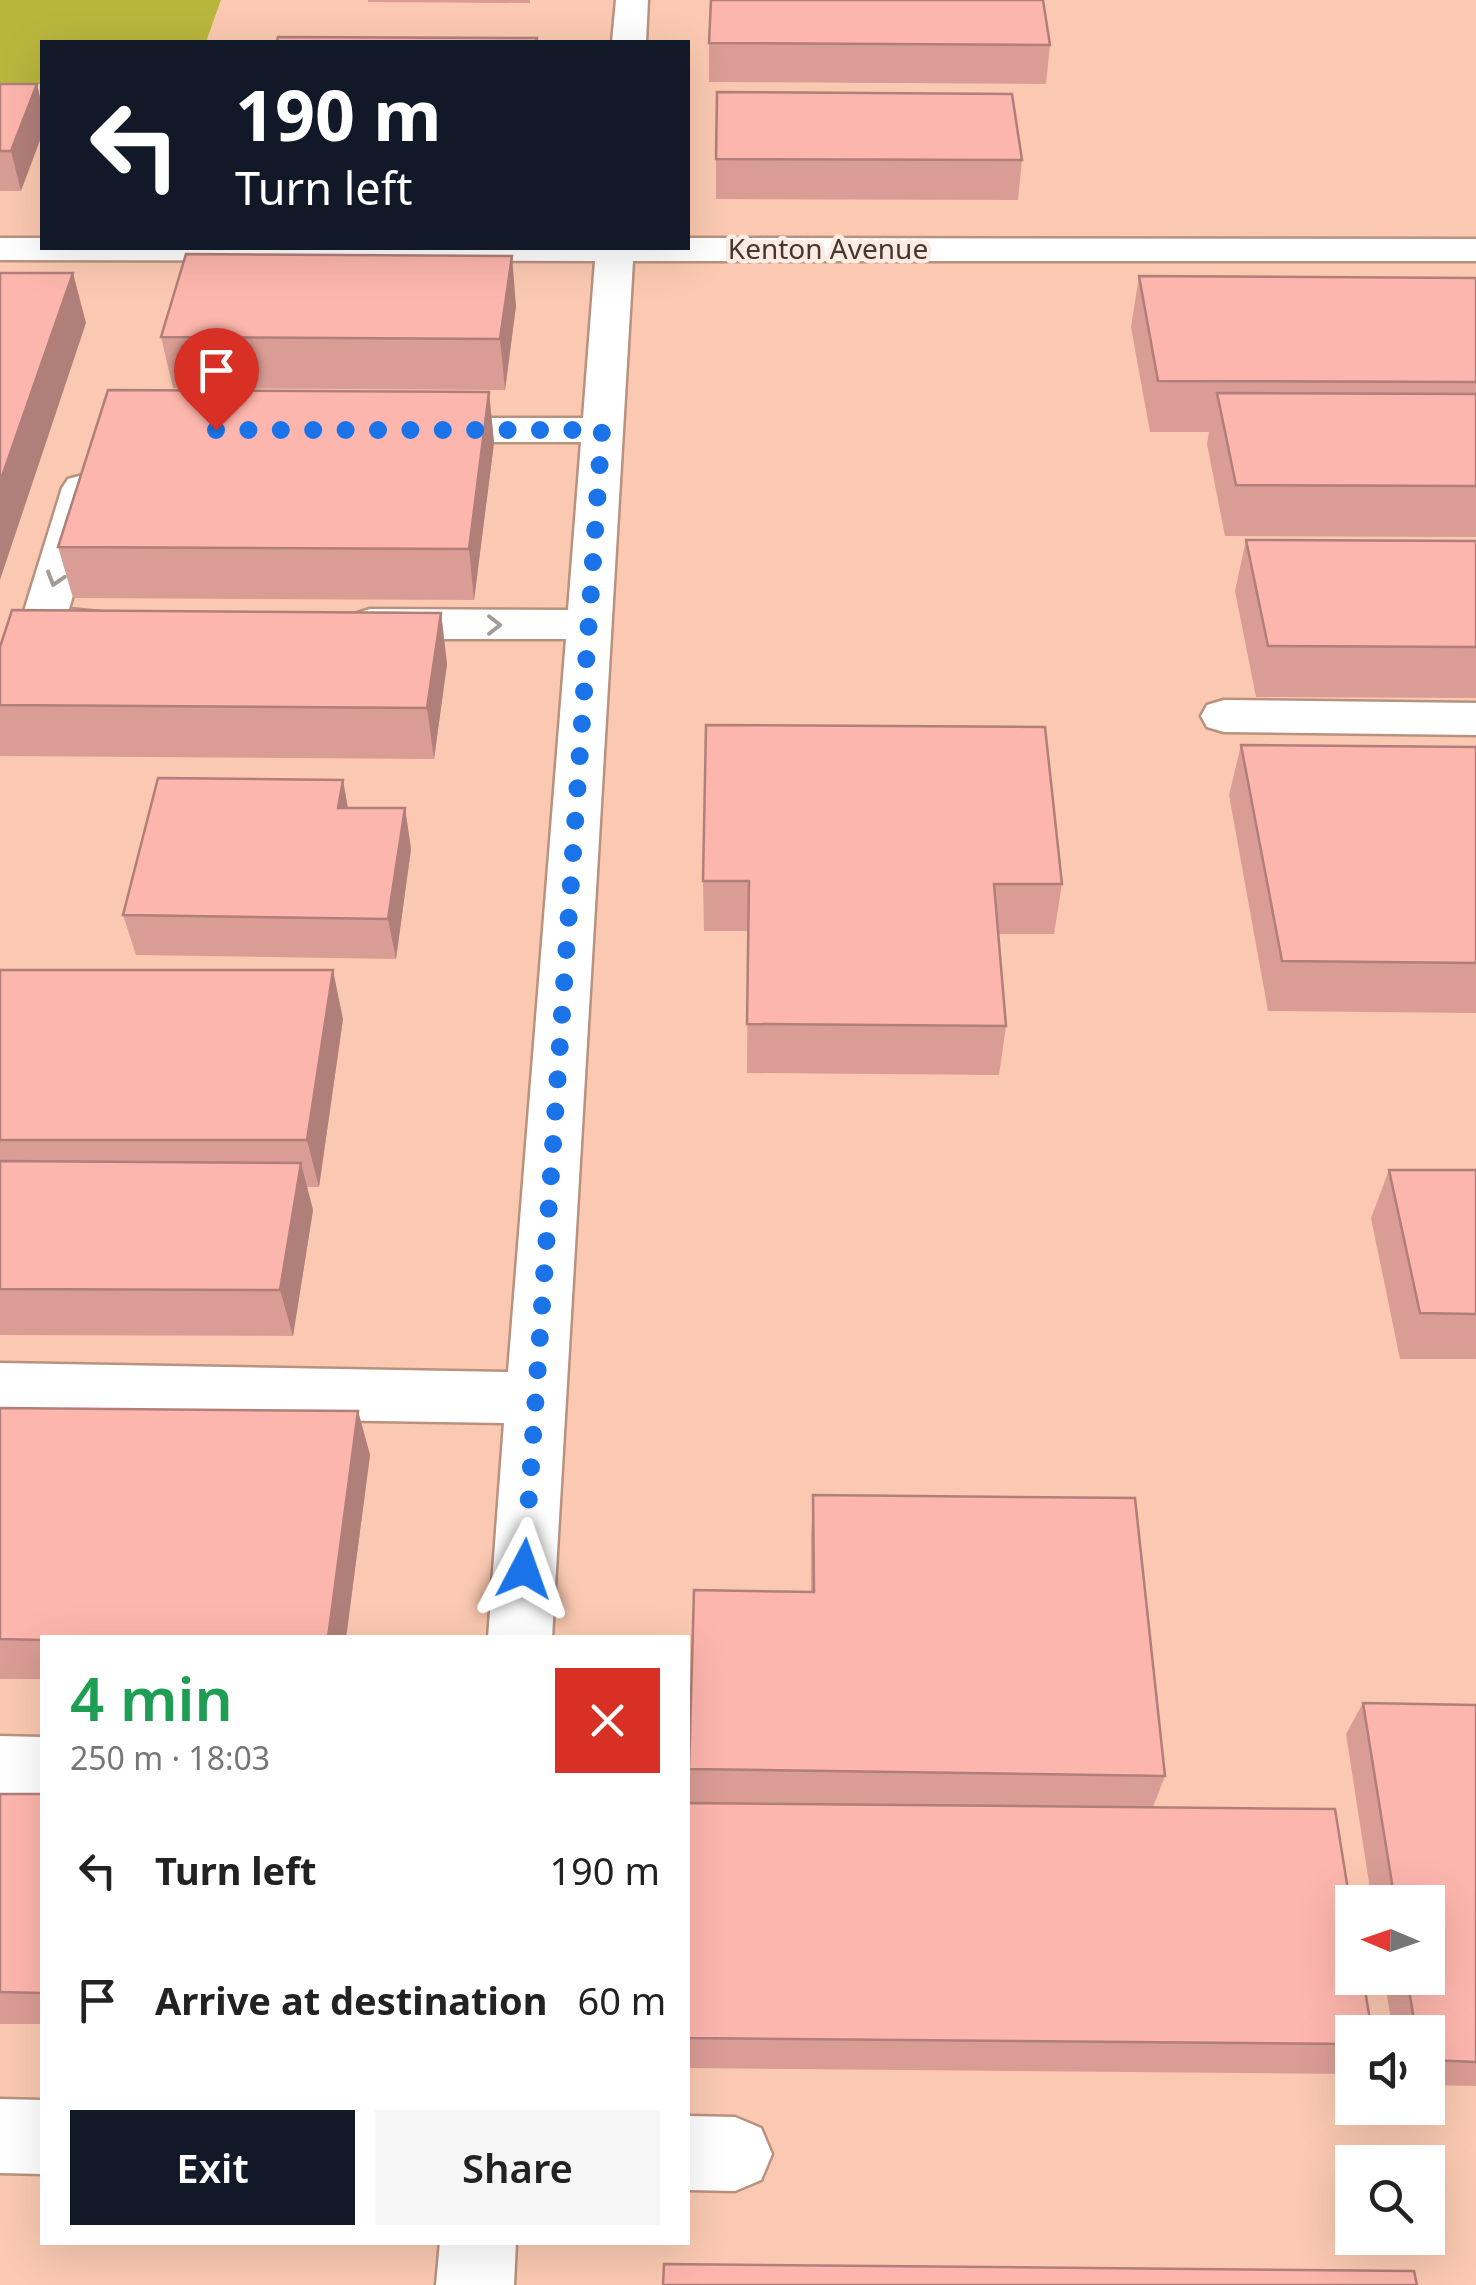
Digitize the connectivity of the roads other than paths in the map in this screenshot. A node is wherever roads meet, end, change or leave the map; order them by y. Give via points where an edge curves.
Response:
1 (632, 0) edge
2 (629, 40) edge
3 (690, 248) edge
4 (0, 249) edge
5 (40, 249) edge
6 (615, 250) edge
7 (1476, 250) edge
8 (370, 430) edge
9 (602, 430) junction
10 (95, 447) edge
11 (139, 624) edge
12 (335, 624) edge
13 (589, 625) junction
14 (1224, 716) dead end
15 (1476, 718) edge
16 (0, 1389) edge
17 (536, 1398) junction
18 (520, 1635) edge
19 (0, 1768) edge
20 (40, 1769) edge
21 (0, 2136) edge
22 (40, 2137) edge
23 (478, 2245) edge
24 (475, 2285) edge

1 - 2 street
3 - 7 street, Kenton Avenue
4 - 5 street, Kenton Avenue
6 - 9 street
8 - 9 street
9 - 13 street
10 -> 11 street via 42,624
12 -> 13 street
13 - 17 street
14 - 15 street
16 - 17 street
17 - 18 street
19 - 20 street
21 - 22 street
23 - 24 street

